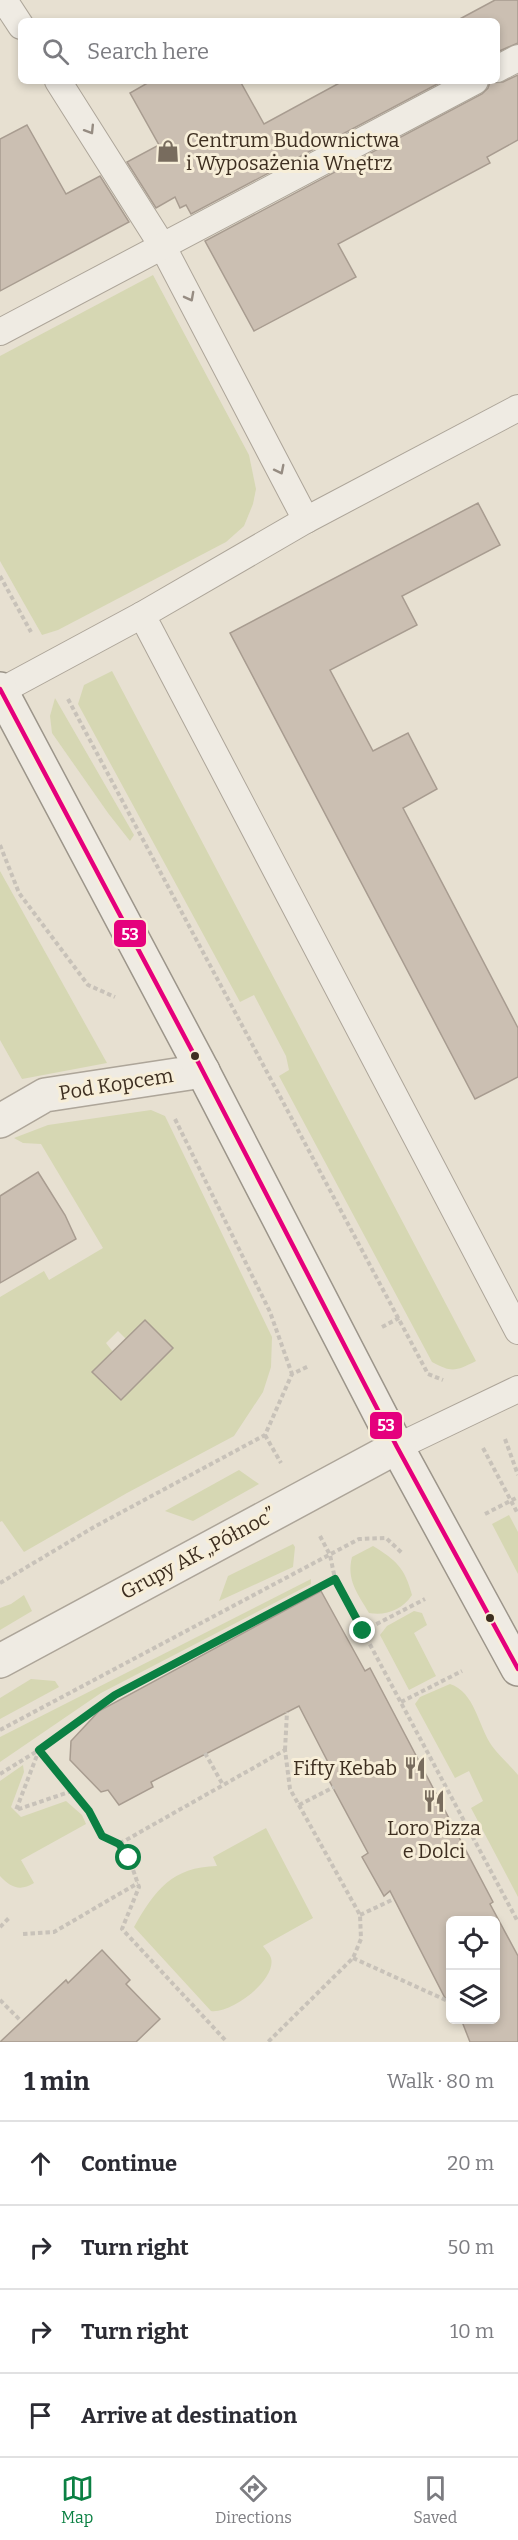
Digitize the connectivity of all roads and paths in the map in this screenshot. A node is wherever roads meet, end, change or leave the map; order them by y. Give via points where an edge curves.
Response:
1 (518, 58) edge
2 (500, 67) edge
3 (60, 84) edge
4 (469, 84) edge
5 (163, 247) junction
6 (0, 332) edge
7 (518, 408) edge
8 (306, 520) junction
9 (0, 576) edge
10 (142, 615) junction
11 (50, 665) junction
12 (1, 690) edge
13 (0, 845) edge
14 (124, 1001) dead end
15 (203, 1071) junction
16 (161, 1078) junction
17 (0, 1121) edge
18 (399, 1318) dead end
19 (518, 1331) edge
20 (518, 1389) edge
21 (464, 1414) junction
22 (397, 1447) junction
23 (518, 1497) edge
24 (511, 1500) junction
25 (485, 1514) dead end
26 (518, 1514) edge
27 (402, 1553) dead end
28 (330, 1555) junction
29 (335, 1579) junction
30 (0, 1583) edge
31 (425, 1599) dead end
32 (363, 1631) junction
33 (0, 1661) edge
34 (518, 1669) edge
35 (462, 1671) dead end
36 (401, 1702) junction
37 (286, 1712) dead end
38 (0, 1730) edge
39 (39, 1750) junction
40 (285, 1750) junction
41 (205, 1753) dead end
42 (0, 1774) edge
43 (223, 1785) junction
44 (334, 1787) dead end
45 (72, 1791) junction
46 (299, 1804) junction
47 (119, 1844) junction
48 (138, 1883) junction
49 (394, 1899) dead end
50 (360, 1915) junction
51 (9, 1918) dead end
52 (518, 1922) edge
53 (0, 1927) edge
54 (23, 1934) dead end
55 (353, 1958) junction
56 (0, 2000) edge
57 (446, 2000) edge
58 (21, 2021) dead end
59 (227, 2042) edge
60 (268, 2042) edge

1 - 2 lane
3 -> 5 lane
4 - 5 lane
5 - 6 lane
5 -> 8 lane
7 - 8 lane
8 - 10 lane
9 - 11 path
10 - 11 lane
10 - 19 lane
11 - 12 lane
11 - 18 path
12 - 15 street
13 - 14 path via 19,893 88,985
15 - 16 street, Pod Kopcem
15 - 22 street
16 - 17 street, Pod Kopcem via 45,1095
16 - 30 path via 166,1100 270,1312 292,1374 265,1435 94,1527
20 - 21 lane
21 - 22 lane
21 - 24 path
22 - 33 street, Grupy AK „Północ”
22 - 34 street
23 - 24 path
24 - 25 path
24 - 26 path
27 - 28 path via 386,1538 359,1539
28 - 29 path
28 - 38 path
29 - 32 path
29 - 39 path via 115,1695
31 - 32 path
32 - 36 path
35 - 36 path
36 - 52 path
37 - 40 path
39 - 42 path
39 - 45 path
39 - 45 path via 16,1810
40 - 43 path
40 - 46 path via 290,1789
41 - 43 path
43 - 47 path
44 - 46 path
45 - 47 path via 89,1811 102,1836
46 - 50 path
47 - 48 path
48 - 54 path via 54,1932
48 - 59 path via 122,1929
49 - 50 path
50 - 55 path via 361,1939
51 - 53 path
55 - 57 path
55 - 60 path
56 - 58 path

